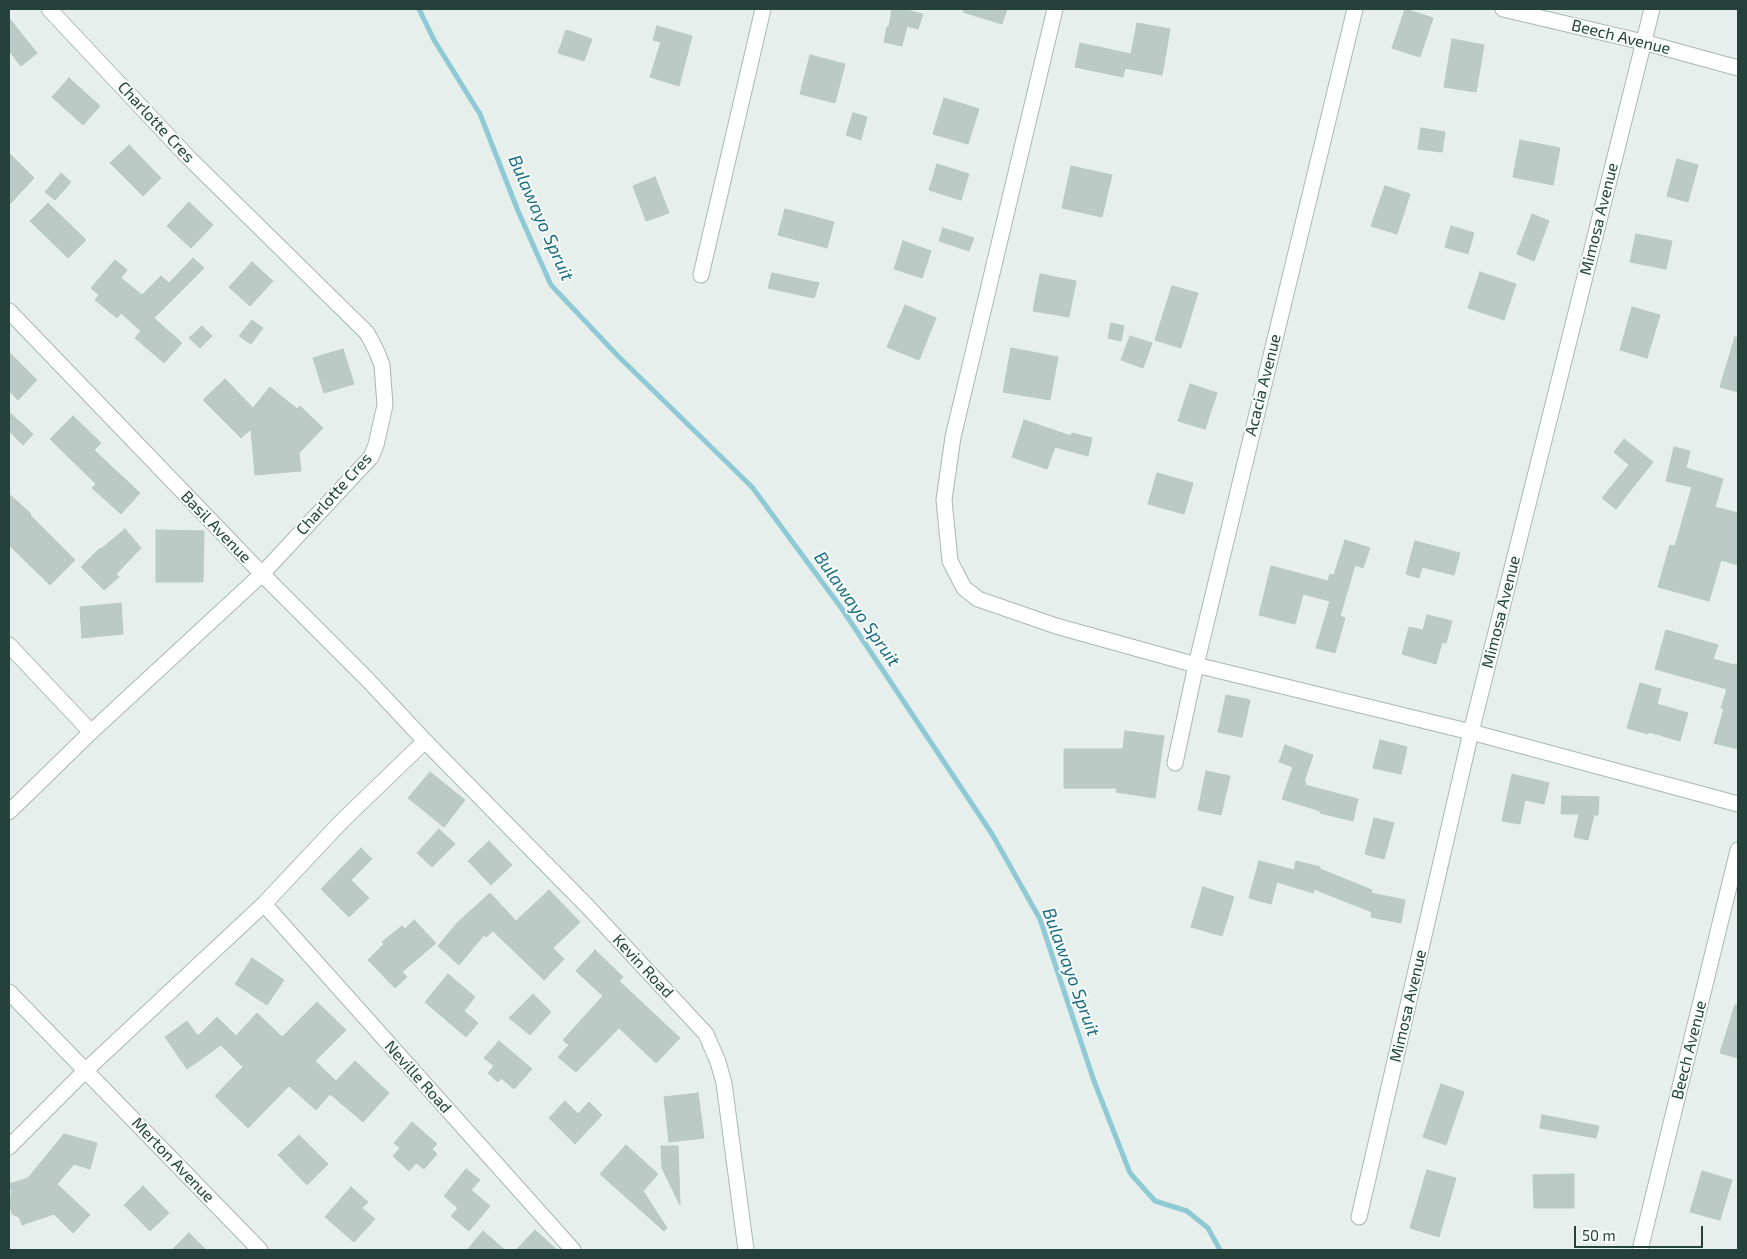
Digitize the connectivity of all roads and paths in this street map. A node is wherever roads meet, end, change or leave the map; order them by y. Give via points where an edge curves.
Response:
1 (50, 9) edge
2 (763, 9) edge
3 (1055, 9) edge
4 (1355, 9) edge
5 (1503, 9) edge
6 (1652, 9) edge
7 (1643, 42) junction
8 (1738, 68) edge
9 (701, 275) dead end
10 (9, 311) edge
11 (262, 574) junction
12 (9, 645) edge
13 (1196, 665) junction
14 (90, 732) junction
15 (1471, 732) junction
16 (425, 741) junction
17 (1175, 763) dead end
18 (1738, 804) edge
19 (9, 812) edge
20 (1738, 850) edge
21 (264, 904) junction
22 (9, 992) edge
23 (86, 1070) junction
24 (9, 1147) edge
25 (1359, 1217) dead end
26 (260, 1250) edge
27 (573, 1250) edge
28 (746, 1250) edge
29 (1640, 1250) edge

1 - 11 street, Charlotte Cres via 188,157 367,333 376,350 382,366 385,405 381,430 370,457
2 - 9 street
3 - 13 street via 953,437 944,500 950,561 964,588 978,599 1056,626
4 - 13 street, Acacia Avenue
5 - 7 street, Beech Avenue
6 - 7 street, Mimosa Avenue
7 - 8 street, Beech Avenue
7 - 15 street, Mimosa Avenue
10 - 11 street, Basil Avenue
11 - 14 street, Charlotte Cres
11 - 16 street, Basil Avenue
12 - 14 street
13 - 15 street
13 - 17 street, Acacia Avenue
14 - 19 street, Charlotte Cres
15 - 18 street
15 - 25 street, Mimosa Avenue
16 - 21 street via 341,822
16 - 28 street, Kevin Road via 588,907 706,1034 724,1083
20 - 29 street, Beech Avenue
21 - 23 street
21 - 27 street, Neville Road
22 - 23 street
23 - 24 street
23 - 26 street, Merton Avenue

